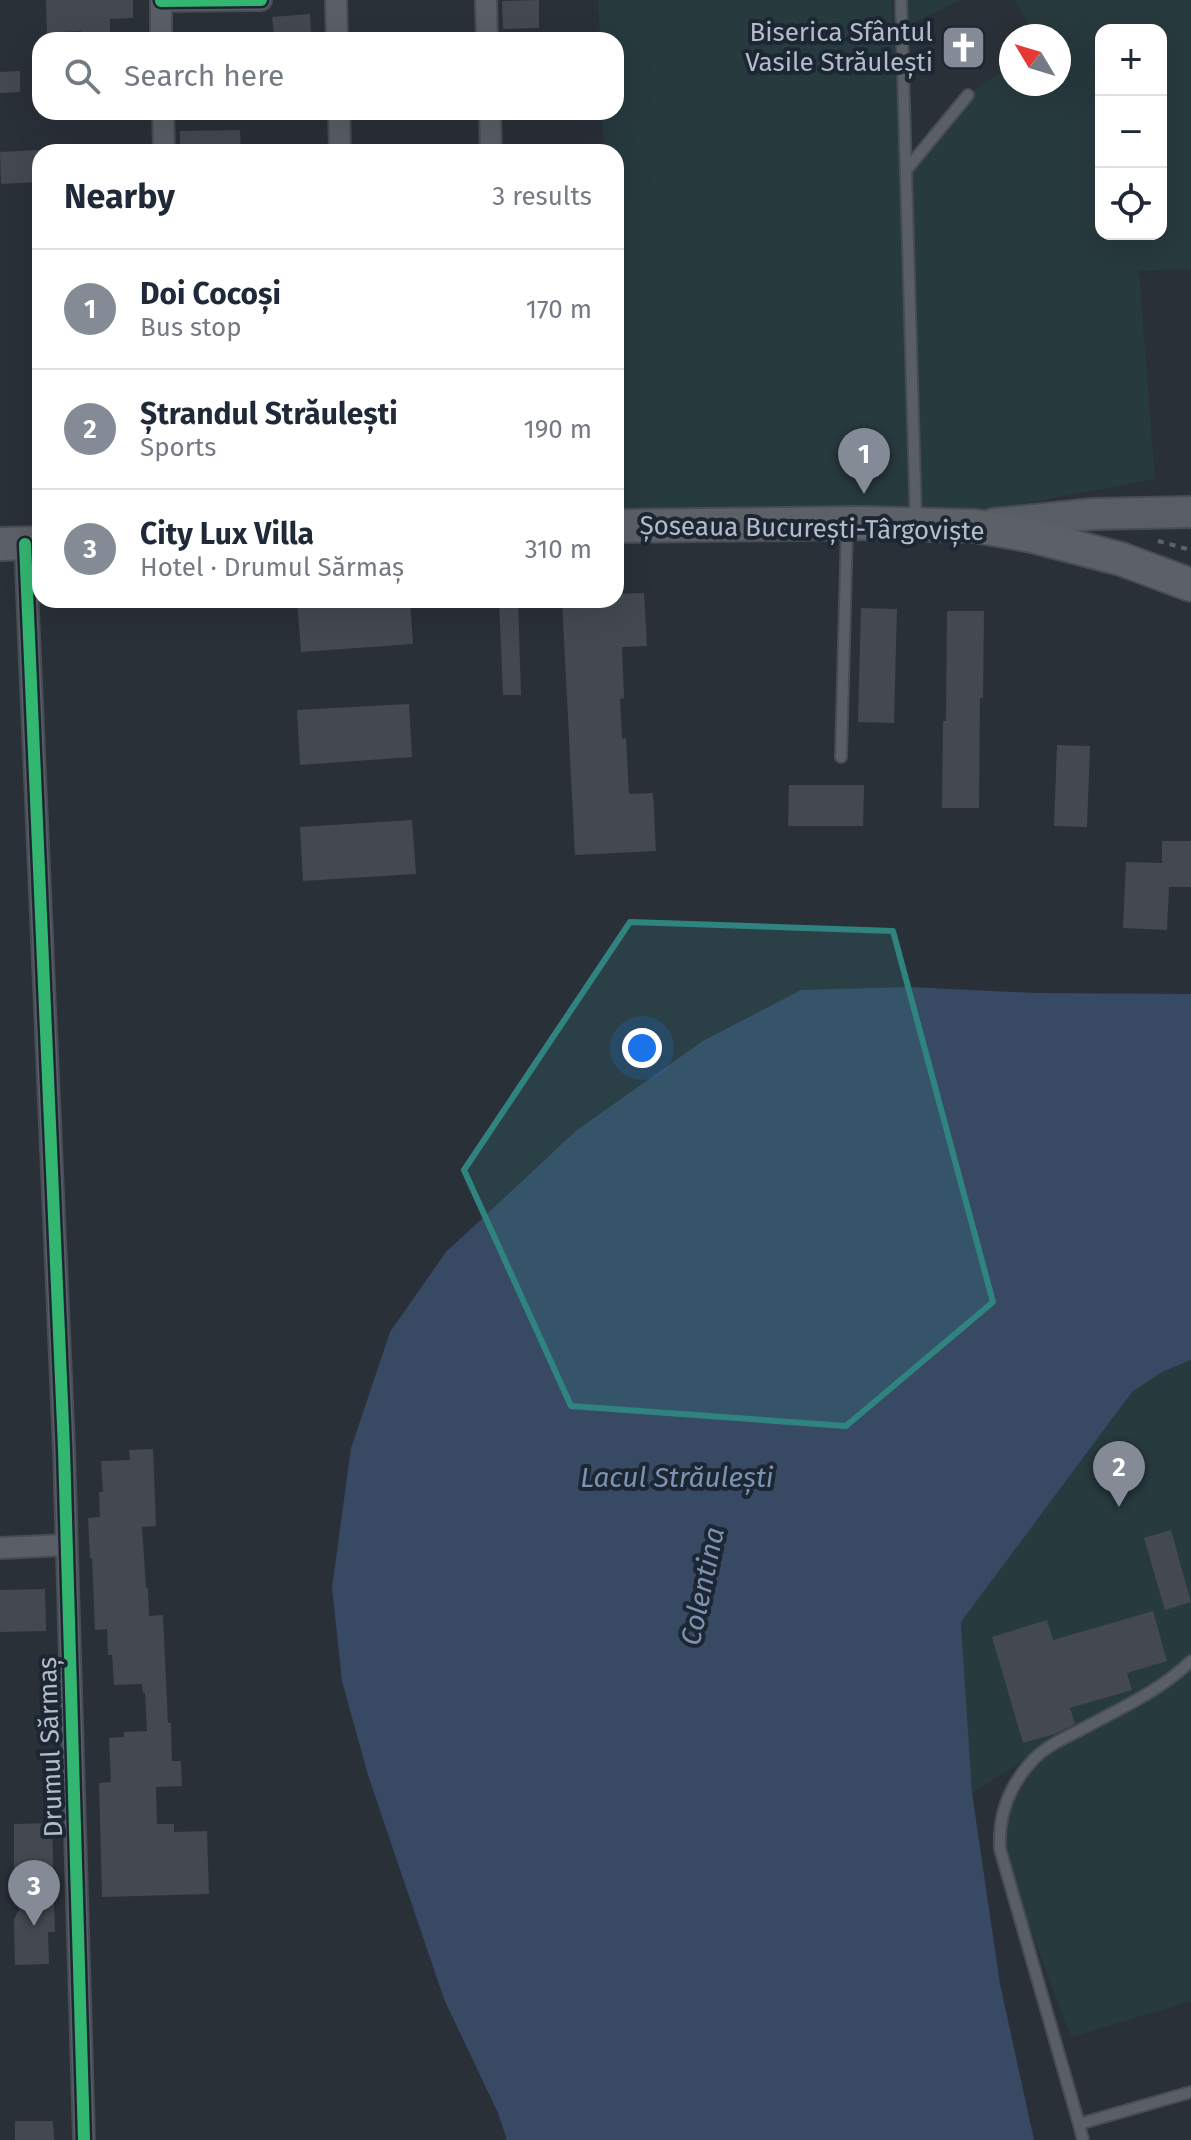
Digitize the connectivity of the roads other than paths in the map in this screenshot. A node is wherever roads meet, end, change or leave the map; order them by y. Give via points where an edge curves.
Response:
1 (261, 0) edge
2 (336, 0) edge
3 (486, 0) edge
4 (901, 0) edge
5 (161, 1) edge
6 (161, 32) edge
7 (337, 32) edge
8 (487, 32) edge
9 (968, 95) dead end
10 (163, 120) edge
11 (339, 120) edge
12 (490, 120) edge
13 (164, 144) edge
14 (340, 144) edge
15 (491, 144) edge
16 (907, 169) junction
17 (1191, 512) edge
18 (847, 523) junction
19 (916, 524) junction
20 (624, 526) edge
21 (975, 526) junction
22 (22, 544) edge
23 (1191, 585) edge
24 (841, 757) dead end
25 (65, 1545) junction
26 (0, 1548) edge
27 (1191, 1661) edge
28 (1191, 2092) edge
29 (1079, 2124) junction
30 (84, 2140) edge
31 (1083, 2140) edge

1 - 5 street
2 - 7 street
3 - 8 street
4 - 16 lane
5 - 6 street
9 - 16 lane
10 - 13 street
11 - 14 street
12 - 15 street
16 - 19 lane
17 - 21 main road via 1093,514
18 - 19 main road, Șoseaua București-Târgoviște
18 - 20 main road, Șoseaua București-Târgoviște
18 - 24 lane
19 - 21 main road, Șoseaua București-Târgoviște
21 - 23 main road, Șoseaua București-Târgoviște via 1121,559
22 - 25 street, Drumul Sărmaș
25 - 26 street
25 - 30 street, Drumul Sărmaș
27 - 29 lane via 1146,1695 1035,1757 1003,1810 1000,1849
28 - 29 lane
29 - 31 lane

